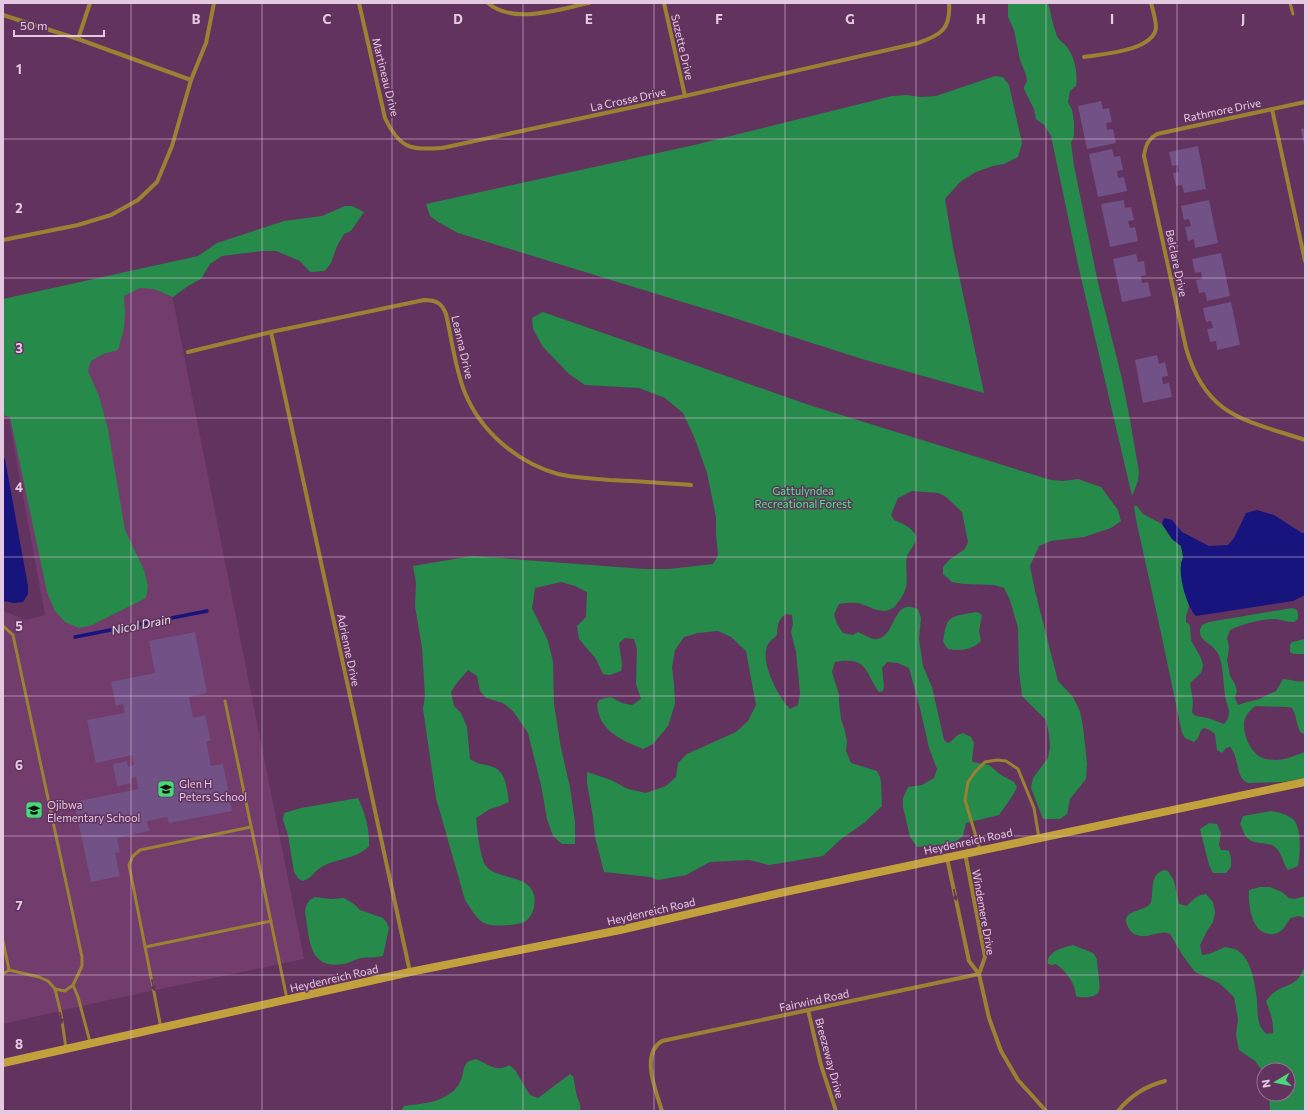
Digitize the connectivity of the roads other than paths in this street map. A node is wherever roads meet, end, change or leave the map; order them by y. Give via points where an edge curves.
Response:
1 (90, 3) edge
2 (214, 3) edge
3 (359, 3) edge
4 (488, 3) edge
5 (589, 3) edge
6 (664, 3) edge
7 (949, 3) edge
8 (1151, 3) edge
9 (1290, 3) edge
10 (1293, 14) dead end
11 (3, 15) edge
12 (78, 39) junction
13 (1084, 57) dead end
14 (192, 80) junction
15 (685, 96) junction
16 (1305, 102) edge
17 (1272, 109) junction
18 (1147, 143) joint
19 (410, 147) joint
20 (3, 240) edge
21 (1305, 261) edge
22 (272, 332) junction
23 (188, 352) dead end
24 (1305, 440) edge
25 (691, 485) dead end
26 (3, 626) edge
27 (225, 701) dead end
28 (1305, 782) edge
29 (251, 827) junction
30 (1039, 838) junction
31 (980, 850) junction
32 (965, 853) junction
33 (947, 857) junction
34 (271, 921) junction
35 (3, 941) edge
36 (145, 947) junction
37 (9, 970) junction
38 (410, 972) junction
39 (3, 974) edge
40 (980, 974) junction
41 (73, 985) junction
42 (55, 988) junction
43 (287, 1000) junction
44 (808, 1010) junction
45 (161, 1028) junction
46 (90, 1044) junction
47 (66, 1049) junction
48 (3, 1063) edge
49 (1165, 1081) dead end
50 (662, 1111) edge
51 (836, 1111) edge
52 (1046, 1111) edge
53 (1118, 1111) edge

1 - 12 street
2 - 14 street via 206,43
3 - 19 street, Martineau Drive via 385,118 399,140
4 - 5 street via 494,8 532,15
6 - 15 street, Suzette Drive
7 - 15 street, La Crosse Drive via 949,20 946,28 933,38
8 - 13 street via 1156,28 1152,38 1126,50
9 - 10 lane
11 - 12 street
12 - 14 street
14 - 20 street via 172,146 156,182 138,200 111,215 78,225
15 - 19 street, La Crosse Drive via 442,148
16 - 17 street, Rathmore Drive
17 - 18 street, Rathmore Drive via 1157,134
17 - 21 street
18 - 24 street, Belclare Drive via 1144,156 1186,348 1195,374 1218,404 1238,417
22 - 23 street, Leanna Drive
22 - 25 street, Leanna Drive via 424,300 439,302 444,307 466,394 487,429 512,451 539,467 560,474 583,478
22 - 38 street, Adrienne Drive
26 - 41 lane via 13,635 82,957 82,966
27 - 29 lane
28 - 30 street, Heydenreich Road
29 - 34 lane
29 - 36 lane via 140,850 133,856 129,865
30 - 31 street, Heydenreich Road
30 - 31 lane via 1034,808 1018,769 1006,761 985,762 968,782 965,800
31 - 32 street, Heydenreich Road
32 - 33 street, Heydenreich Road
32 - 40 street, Windemere Drive via 985,957
33 - 38 street, Heydenreich Road via 780,892 620,930
33 -> 40 street, Windemere Drive via 969,961
34 - 36 lane
34 - 43 lane
35 - 37 lane
36 -> 45 lane
37 - 39 lane
37 - 42 lane via 39,977
38 - 43 street, Heydenreich Road
40 - 44 street, Fairwind Road
40 - 52 street, Windemere Drive via 989,1018 1001,1051 1018,1080
41 - 42 lane via 65,991
41 - 46 lane
42 -> 47 lane
43 - 45 street, Heydenreich Road
44 - 50 street, Fairwind Road via 662,1041 654,1047 651,1054
44 - 51 street, Breezeway Drive via 821,1065
45 - 46 street, Heydenreich Road
46 - 47 street, Heydenreich Road
47 - 48 street, Heydenreich Road
49 - 53 street via 1146,1087 1135,1094

